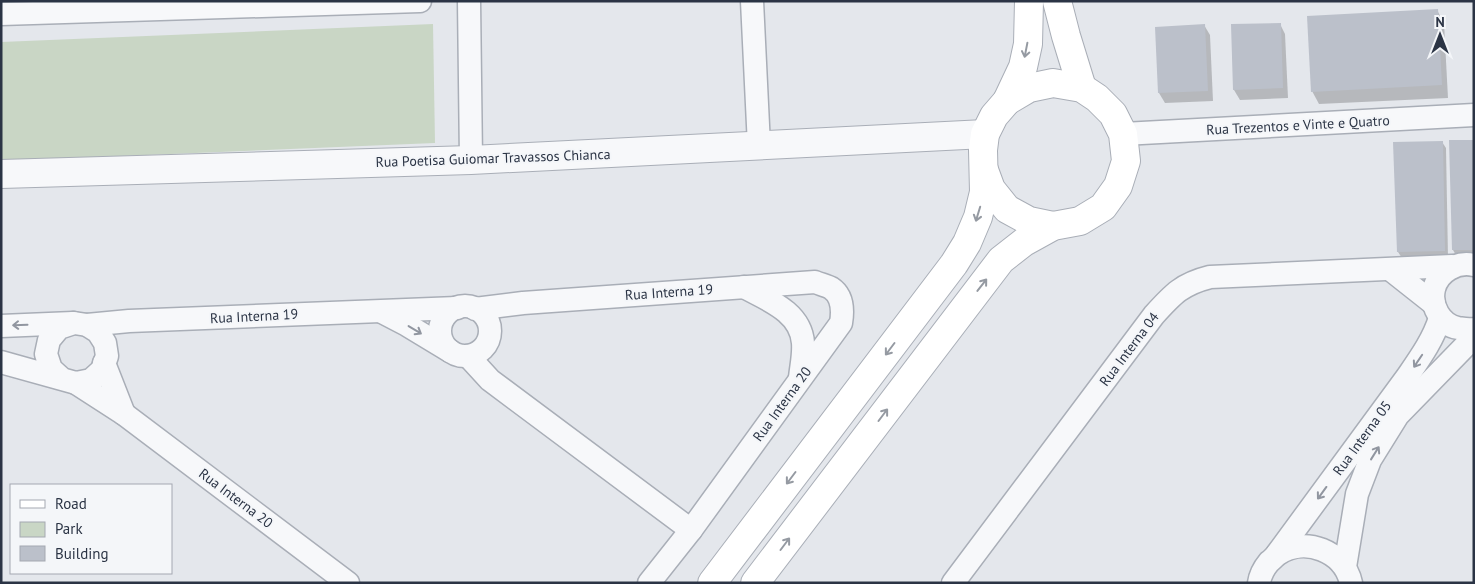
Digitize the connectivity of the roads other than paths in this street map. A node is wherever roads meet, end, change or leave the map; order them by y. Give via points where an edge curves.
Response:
1 (420, 1) edge
2 (469, 1) edge
3 (752, 1) edge
4 (1029, 1) edge
5 (1057, 1) edge
6 (1, 14) edge
7 (1082, 88) junction
8 (1007, 101) junction
9 (1474, 115) edge
10 (985, 134) junction
11 (1123, 134) junction
12 (759, 146) junction
13 (471, 160) junction
14 (983, 166) junction
15 (1, 174) edge
16 (1054, 226) junction
17 (1463, 266) edge
18 (1391, 270) junction
19 (815, 282) joint
20 (744, 287) junction
21 (523, 303) junction
22 (466, 309) junction
23 (378, 310) junction
24 (1437, 311) junction
25 (129, 322) junction
26 (80, 324) junction
27 (1, 326) edge
28 (1474, 329) edge
29 (1474, 337) edge
30 (473, 346) junction
31 (105, 360) junction
32 (1, 362) edge
33 (800, 378) junction
34 (69, 381) junction
35 (124, 414) junction
36 (691, 530) junction
37 (1277, 554) junction
38 (1348, 575) edge
39 (1258, 582) edge
40 (348, 583) edge
41 (649, 583) edge
42 (712, 583) edge
43 (755, 583) edge
44 (953, 583) edge

1 - 6 street
2 - 13 street
3 - 12 street
4 -> 8 main road via 1028,44 1023,67
5 - 7 main road
7 - 8 main road via 1053,83 1029,88
7 - 11 main road via 1113,114
8 - 10 main road
9 - 11 street, Rua Trezentos e Vinte e Quatro
10 - 12 street, Rua Poetisa Guiomar Travassos Chianca
10 - 14 main road
11 - 16 main road via 1126,161 1118,186 1102,207 1080,221
12 - 13 street, Rua Poetisa Guiomar Travassos Chianca
13 - 15 street, Rua Poetisa Guiomar Travassos Chianca
14 - 16 main road via 991,189 1007,209 1029,221
14 -> 42 main road via 984,192 978,217 954,264
43 -> 16 main road via 1001,260 1024,242
17 - 18 street, Rua Interna 04
17 - 24 street, Rua Interna 05 via 1440,275 1434,289
18 - 24 street
18 - 44 street, Rua Interna 04 via 1210,277 1179,290 1154,315
19 - 20 street, Rua Interna 19
19 - 33 street, Rua Interna 20 via 832,289 840,298 843,312 841,323
20 - 21 street, Rua Interna 19
20 - 33 street via 782,308 797,322 804,343
21 - 22 street, Rua Interna 19
21 - 30 street
22 - 23 street, Rua Interna 19
22 - 30 street via 485,317 489,324
22 - 30 street via 449,312 443,319 440,336 444,345
23 - 25 street, Rua Interna 19
23 -> 30 street via 407,325
24 - 28 street via 1453,328
24 -> 37 street, Rua Interna 05 via 1437,330 1425,352
25 - 26 street, Rua Interna 19
25 - 31 street
26 -> 27 street, Rua Interna 19
26 - 31 street via 98,332 105,343
26 - 34 street via 59,328 49,340 46,354 51,369
38 -> 29 street, Rua Interna 05 via 1357,494 1370,460 1398,415
30 - 36 street via 490,380
31 - 34 street via 102,370 91,380
31 - 35 street
32 - 34 street
33 - 36 street, Rua Interna 20
34 - 35 street, Rua Interna 20
35 - 40 street, Rua Interna 20
36 - 41 street, Rua Interna 20
37 - 38 street via 1291,548 1321,548 1334,556
37 - 39 street, Rua Interna 05

